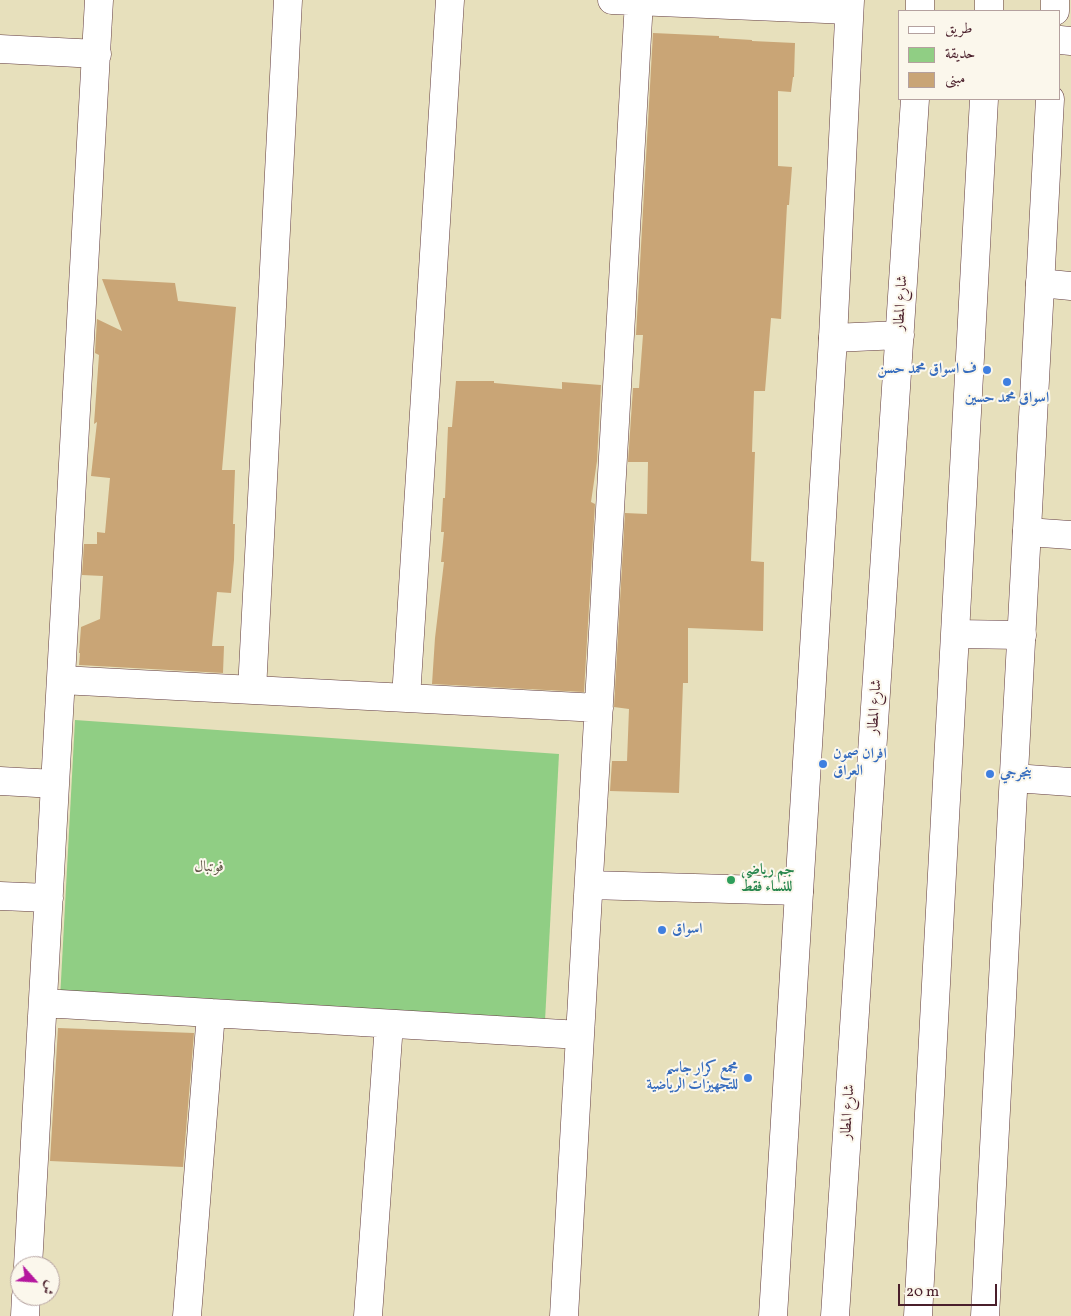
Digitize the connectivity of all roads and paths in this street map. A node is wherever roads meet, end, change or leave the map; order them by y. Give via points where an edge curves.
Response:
1 (100, 0) edge
2 (288, 0) edge
3 (450, 0) edge
4 (612, 0) edge
5 (639, 1) edge
6 (849, 5) edge
7 (0, 48) edge
8 (97, 54) junction
9 (915, 100) edge
10 (984, 100) edge
11 (1050, 100) edge
12 (1040, 283) junction
13 (1071, 286) edge
14 (900, 335) junction
15 (833, 338) junction
16 (1027, 532) junction
17 (1071, 535) edge
18 (955, 634) junction
19 (1022, 635) junction
20 (61, 680) junction
21 (252, 690) junction
22 (406, 698) junction
23 (599, 708) junction
24 (1014, 778) junction
25 (0, 781) edge
26 (1071, 782) edge
27 (55, 784) junction
28 (588, 885) junction
29 (799, 891) junction
30 (0, 896) edge
31 (49, 898) junction
32 (43, 1003) junction
33 (211, 1013) junction
34 (389, 1024) junction
35 (580, 1035) junction
36 (29, 1256) edge
37 (188, 1316) edge
38 (368, 1316) edge
39 (564, 1316) edge
40 (773, 1316) edge
41 (836, 1316) edge
42 (918, 1316) edge
43 (984, 1316) edge

1 - 8 street
2 - 21 street
3 - 22 street
4 - 5 street
5 - 6 street
5 - 23 street
6 - 15 street
7 - 8 street
8 - 20 street
9 - 14 street, شارع المطار
10 - 18 street
11 - 12 street
12 - 13 street
12 - 16 street
14 - 15 street
14 - 41 street, شارع المطار
15 - 29 street
16 - 17 street
16 - 19 street
18 - 19 street
18 - 42 street
19 - 24 street
20 - 21 street
20 - 27 street
21 - 22 street
22 - 23 street
23 - 28 street
24 - 26 street
24 - 43 street
25 - 27 street
27 - 31 street
28 - 29 street
28 - 35 street
29 - 40 street
30 - 31 street
31 - 32 street
32 - 33 street
32 - 36 street
33 - 34 street
33 - 37 street
34 - 35 street
34 - 38 street
35 - 39 street

